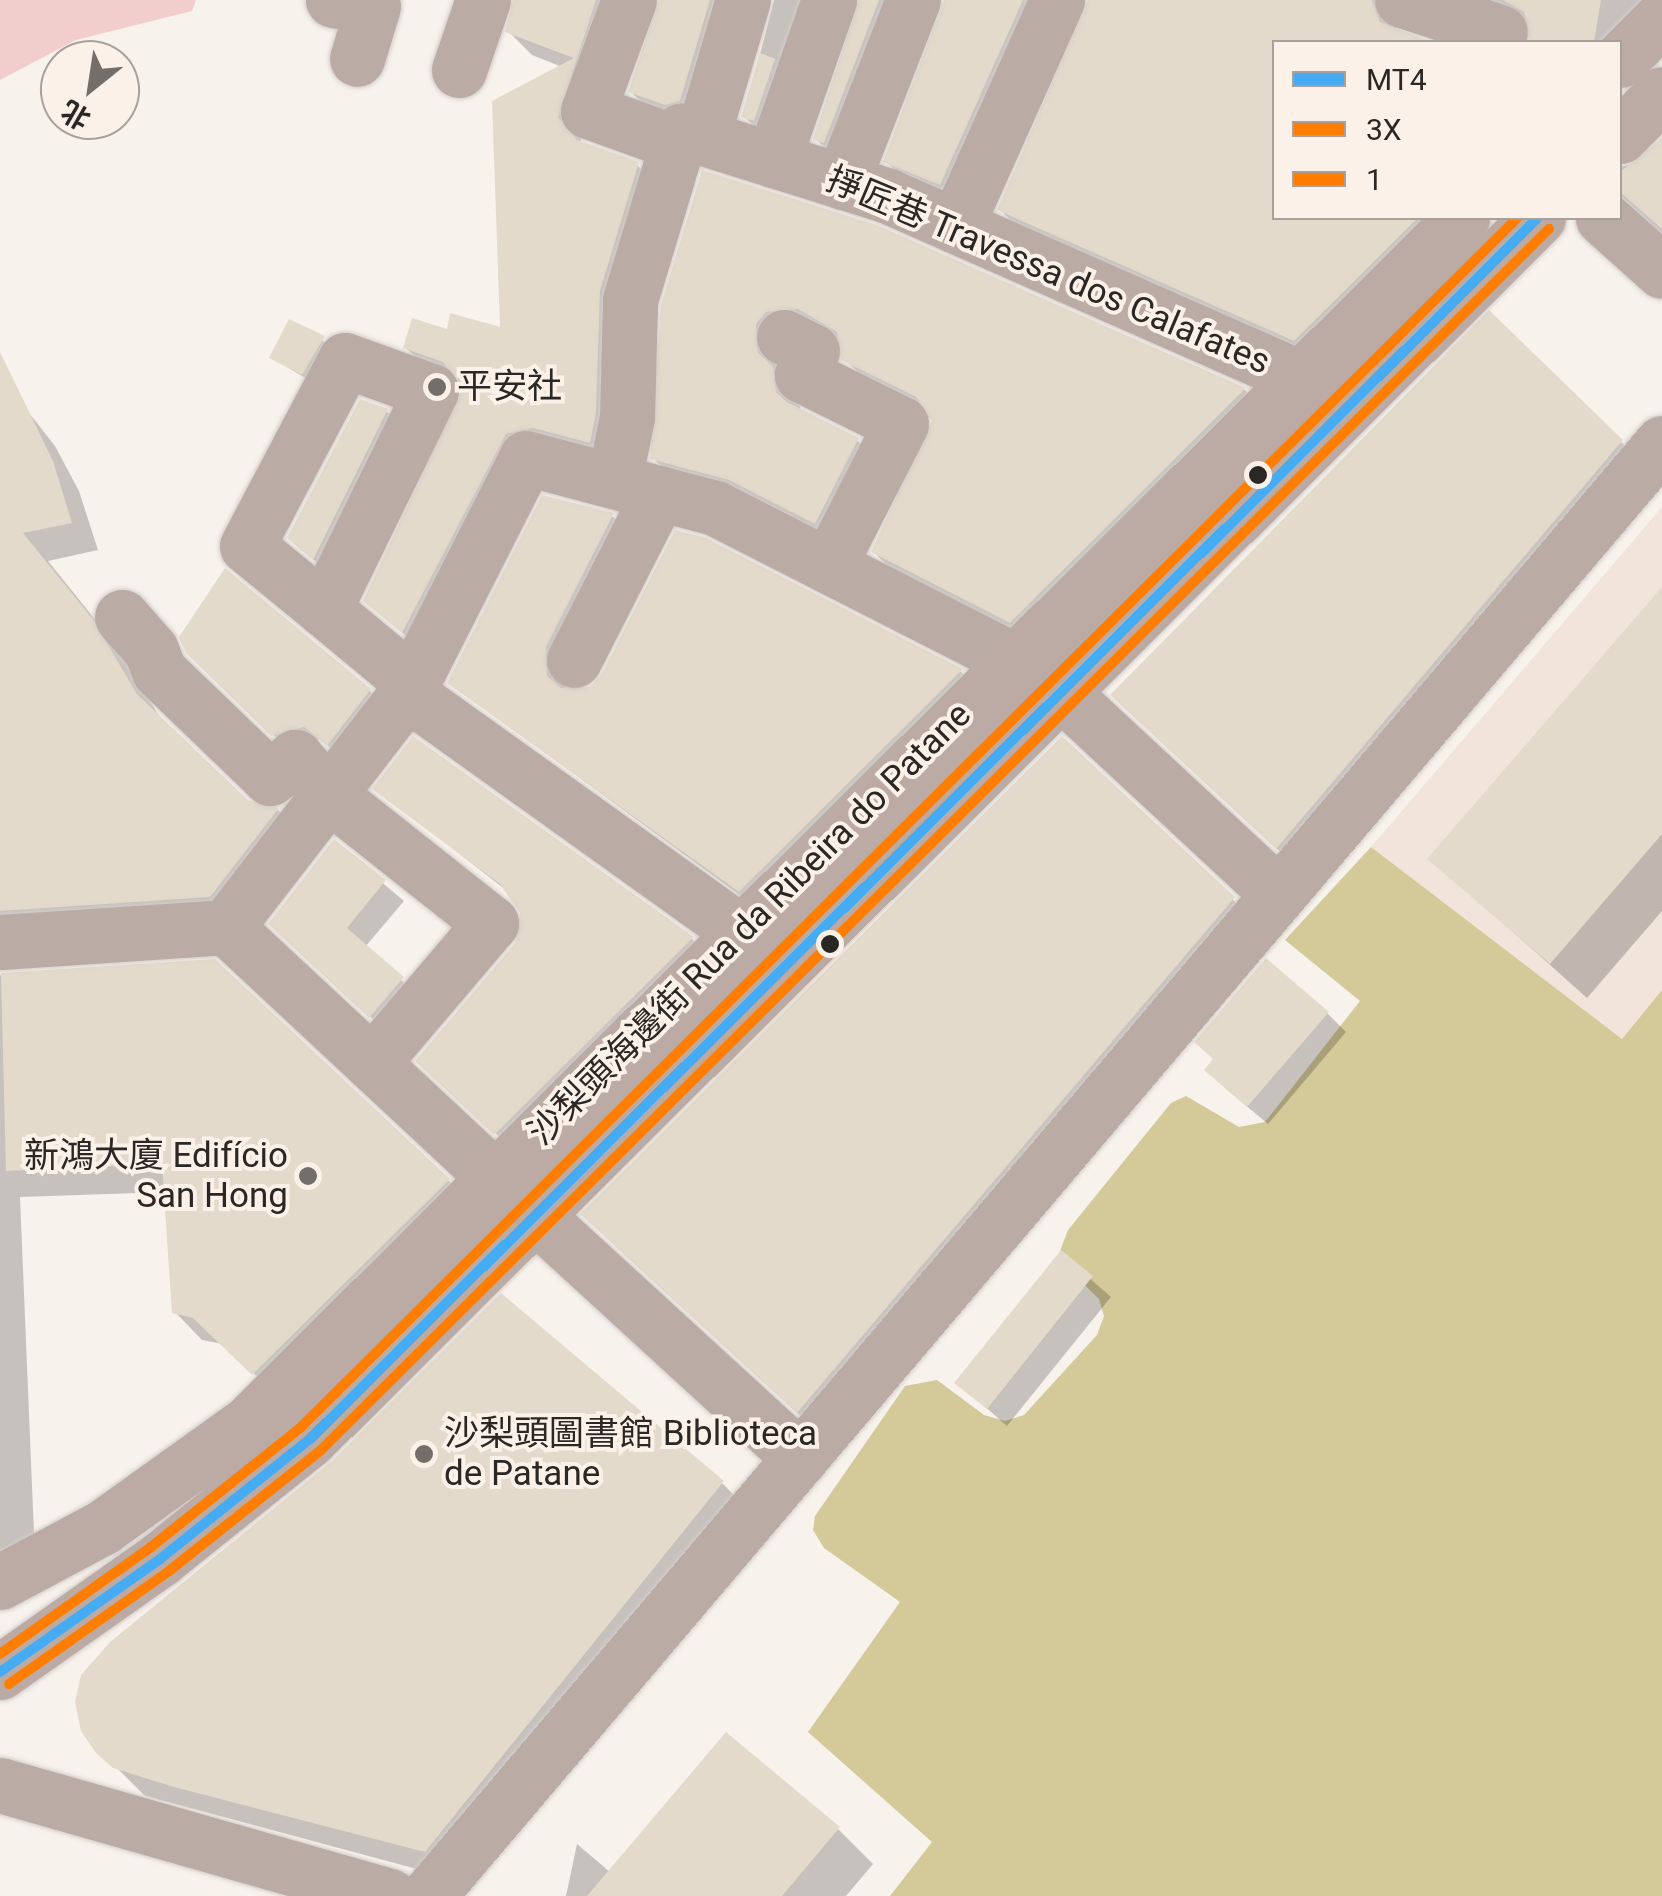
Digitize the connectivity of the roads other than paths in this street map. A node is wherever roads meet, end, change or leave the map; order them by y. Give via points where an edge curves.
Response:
1 (333, 0) edge
2 (483, 0) edge
3 (629, 0) edge
4 (743, 0) edge
5 (829, 0) edge
6 (913, 0) edge
7 (1057, 0) edge
8 (1402, 0) edge
9 (1662, 18) edge
10 (1506, 25) edge
11 (1622, 58) edge
12 (357, 59) dead end
13 (459, 70) dead end
14 (1662, 94) edge
15 (1622, 134) edge
16 (686, 138) junction
17 (773, 160) junction
18 (842, 182) junction
19 (1460, 220) edge
20 (1536, 220) edge
21 (1606, 220) edge
22 (956, 226) junction
23 (1662, 271) edge
24 (784, 337) dead end
25 (1300, 378) junction
26 (1662, 444) edge
27 (637, 487) junction
28 (828, 565) junction
29 (324, 609) dead end
30 (122, 618) dead end
31 (574, 660) dead end
32 (1015, 661) junction
33 (409, 687) junction
34 (1061, 692) junction
35 (328, 794) junction
36 (1277, 893) junction
37 (226, 927) junction
38 (742, 933) junction
39 (0, 942) edge
40 (372, 1062) junction
41 (495, 1178) junction
42 (535, 1215) junction
43 (443, 1229) junction
44 (800, 1458) junction
45 (0, 1582) edge
46 (0, 1672) edge
47 (0, 1785) edge
48 (390, 1896) edge
49 (428, 1896) edge

1 - 12 street via 373,6
2 - 13 street
3 - 16 street, 掙匠巷 Travessa dos Calafates via 588,111
4 - 16 street
5 - 17 street
6 - 18 street
7 - 22 street
8 - 10 street
9 - 11 main road
14 - 15 main road
16 - 17 street, 掙匠巷 Travessa dos Calafates
16 - 27 street via 630,300 627,416
17 - 18 street, 掙匠巷 Travessa dos Calafates
18 - 22 street, 掙匠巷 Travessa dos Calafates
19 - 25 main road, 沙梨頭海邊街 Rua da Ribeira do Patane
20 - 34 main road, 沙梨頭海邊街 Rua da Ribeira do Patane
21 - 23 street
22 - 25 street, 掙匠巷 Travessa dos Calafates
24 - 28 street via 812,351 802,375 901,424
25 - 32 main road, 沙梨頭海邊街 Rua da Ribeira do Patane
26 - 36 street
27 - 28 street via 716,508
27 - 31 street
27 - 33 street via 526,458
28 - 32 street
29 - 33 street
30 - 35 street via 152,650 160,671 270,778 295,756
32 - 38 main road, 沙梨頭海邊街 Rua da Ribeira do Patane
33 - 35 street
33 - 38 street
34 - 36 street
34 - 42 main road, 沙梨頭海邊街 Rua da Ribeira do Patane
35 - 37 street
35 - 40 street via 491,924
36 - 44 street
37 - 39 street
37 - 40 street
38 - 41 main road, 沙梨頭海邊街 Rua da Ribeira do Patane
40 - 41 street
41 - 43 main road, 沙梨頭海邊街 Rua da Ribeira do Patane
42 - 43 street via 474,1215
42 - 44 street
42 - 46 main road, 沙梨頭海邊街 Rua da Ribeira do Patane via 310,1439 160,1559
43 - 45 main road, 沙梨頭海邊街 Rua da Ribeira do Patane via 248,1424 102,1527
44 - 49 street
47 - 48 street

